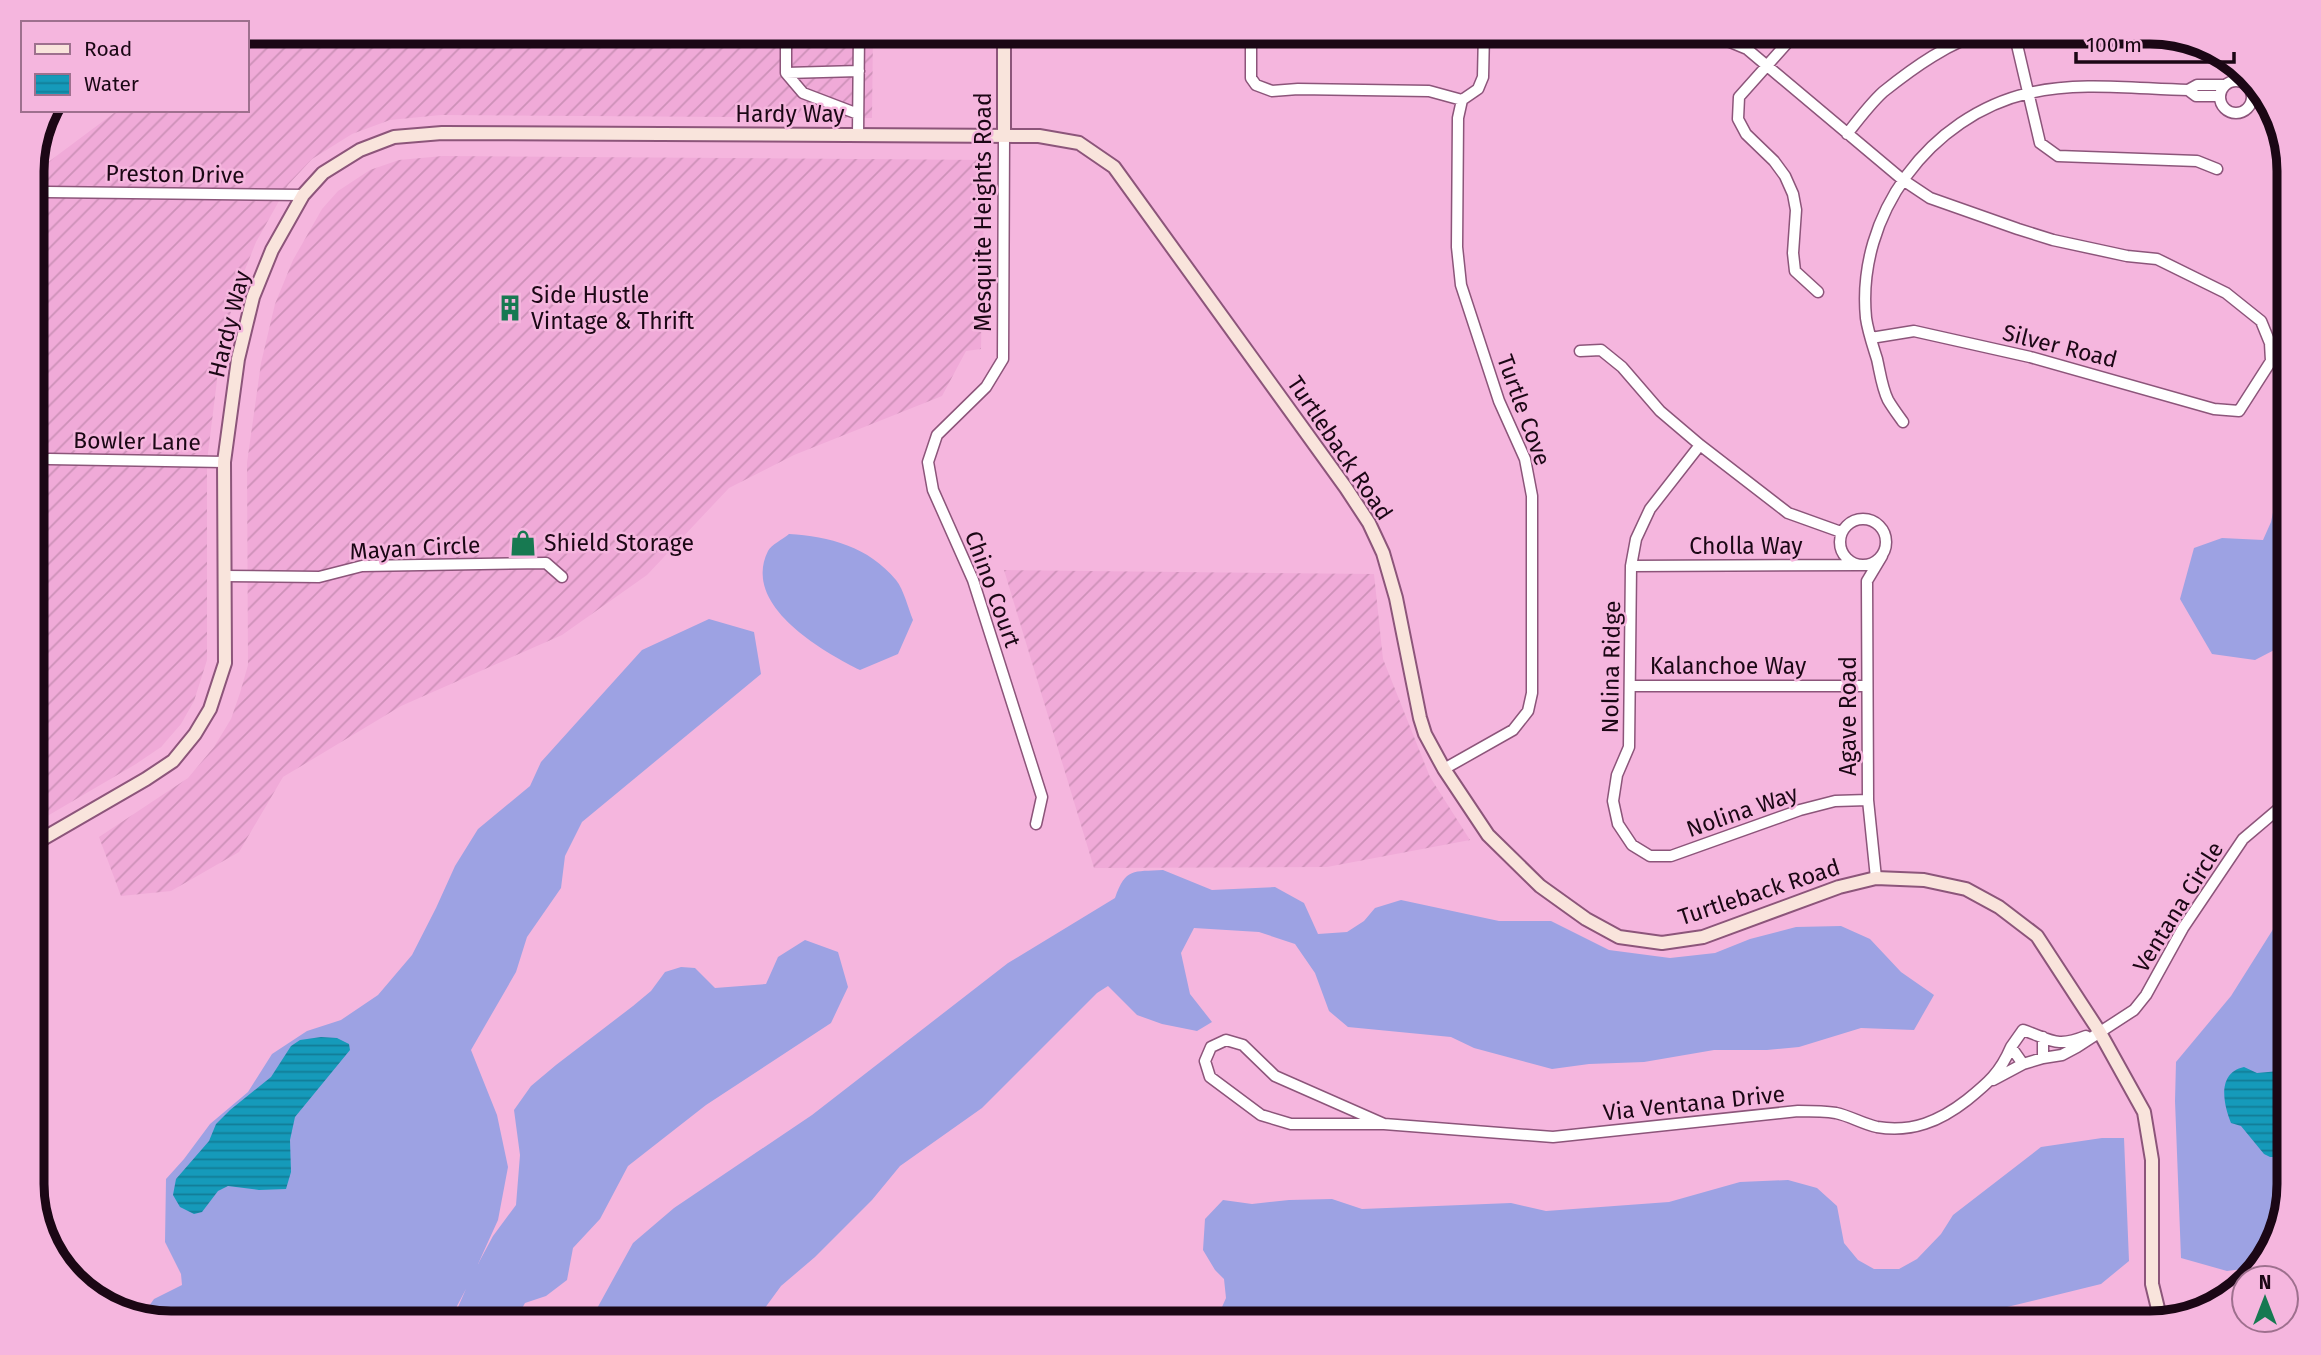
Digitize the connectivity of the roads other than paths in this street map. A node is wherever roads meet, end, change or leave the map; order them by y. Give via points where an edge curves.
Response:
1 (786, 44) edge
2 (859, 44) edge
3 (1004, 44) edge
4 (1251, 44) edge
5 (1484, 44) edge
6 (1735, 44) edge
7 (1786, 44) edge
8 (1957, 44) edge
9 (2017, 44) edge
10 (1766, 66) junction
11 (859, 71) junction
12 (786, 73) junction
13 (2241, 82) edge
14 (2223, 85) junction
15 (2188, 90) junction
16 (2028, 93) junction
17 (2220, 96) junction
18 (2254, 98) edge
19 (1462, 100) junction
20 (858, 114) junction
21 (1847, 134) junction
22 (858, 135) junction
23 (1004, 136) junction
24 (2217, 169) dead end
25 (1903, 180) junction
26 (47, 192) dead end
27 (303, 195) junction
28 (1818, 292) dead end
29 (1871, 338) junction
30 (1580, 351) dead end
31 (986, 387) joint
32 (1903, 422) dead end
33 (1700, 445) junction
34 (49, 459) dead end
35 (225, 462) junction
36 (1841, 532) junction
37 (1882, 556) junction
38 (1860, 565) junction
39 (1631, 566) junction
40 (224, 576) junction
41 (562, 577) dead end
42 (1630, 685) junction
43 (1867, 685) junction
44 (1444, 769) junction
45 (1868, 800) junction
46 (2277, 810) edge
47 (1036, 824) dead end
48 (44, 838) edge
49 (1632, 845) joint
50 (1876, 878) junction
51 (2099, 1031) junction
52 (2043, 1037) junction
53 (2011, 1047) junction
54 (2043, 1058) junction
55 (2023, 1064) junction
56 (1992, 1080) junction
57 (1384, 1124) junction
58 (2158, 1311) edge

1 - 12 street
2 - 11 street
3 - 23 main road, Mesquite Heights Road
4 - 19 street via 1251,78 1272,91 1429,91
5 - 19 street via 1483,77 1478,89
6 - 10 street
7 - 10 street
8 - 21 street via 1882,94
9 - 16 street
10 - 21 street
10 - 28 street via 1739,97 1738,119 1745,134 1785,176 1796,210 1796,271
11 - 12 street
11 - 20 street
12 - 20 street via 803,93
13 - 14 street
14 - 15 street via 2197,85
14 - 17 street
15 - 16 street via 2101,87
15 - 17 street via 2196,96
16 - 24 street via 2040,143 2058,156 2197,161
16 - 25 street via 1951,128
17 - 18 street via 2227,110 2237,113
19 - 44 street, Turtle Cove via 1457,247 1461,285 1499,401 1525,458 1532,496 1532,693 1528,711 1513,730
20 - 22 street
21 - 25 street
22 - 23 main road, Hardy Way
22 - 27 main road, Hardy Way via 442,133 394,137 332,167
23 - 31 street, Mesquite Heights Road via 1003,359
23 - 44 main road, Turtleback Road via 1079,143 1114,167 1346,488 1383,553 1423,726
25 - 29 street via 1873,246 1867,288
25 - 29 street, Silver Road via 1930,198 2053,240 2157,259 2226,293 2261,321 2271,361 2239,411 2214,410 2042,360 1914,331
26 - 27 street, Preston Drive
27 - 35 main road, Hardy Way via 272,250 253,297 238,359
29 - 32 street via 1888,400
30 - 33 street via 1601,350
31 - 47 street, Chino Court via 937,435 928,462 933,490 973,580 1042,797
33 - 36 street via 1788,513
33 - 39 street, Nolina Ridge via 1650,509 1636,539
34 - 35 street, Bowler Lane
35 - 40 main road, Hardy Way
36 - 37 street via 1860,519 1878,524 1886,541
36 - 38 street via 1842,554
37 - 38 street
37 - 43 street, Agave Road via 1867,581
38 - 39 street, Cholla Way
39 - 42 street, Nolina Ridge
40 - 41 street, Mayan Circle via 319,577 362,566 546,563
40 - 48 main road, Hardy Way via 225,663 210,709 195,734 173,761
42 - 43 street, Kalanchoe Way
42 - 49 street, Nolina Ridge via 1629,747 1617,775 1613,801 1618,824
43 - 45 street, Agave Road
44 - 50 main road, Turtleback Road via 1488,835 1540,886 1619,937 1662,943 1703,937
45 - 49 street, Nolina Way via 1835,801 1800,810 1671,856 1650,856
45 - 50 street, Agave Road
46 - 51 street, Ventana Circle via 2243,839 2134,1010
50 - 51 main road, Turtleback Road via 1924,880 1966,889 1999,906 2037,936
51 - 52 street via 2068,1043
51 - 54 street via 2070,1051
51 - 58 main road, Turtleback Road via 2144,1112 2152,1160 2152,1284
52 - 53 street via 2023,1030
52 - 54 street
53 - 55 street
53 - 56 street, Via Ventana Drive
54 - 55 street
55 - 56 street, Via Ventana Drive
56 - 57 street, Via Ventana Drive via 1933,1123 1904,1129 1836,1113 1798,1111 1553,1138
57 - 57 street, Via Ventana Drive via 1275,1076 1243,1045 1226,1040 1211,1047 1205,1061 1210,1077 1261,1115 1291,1124

